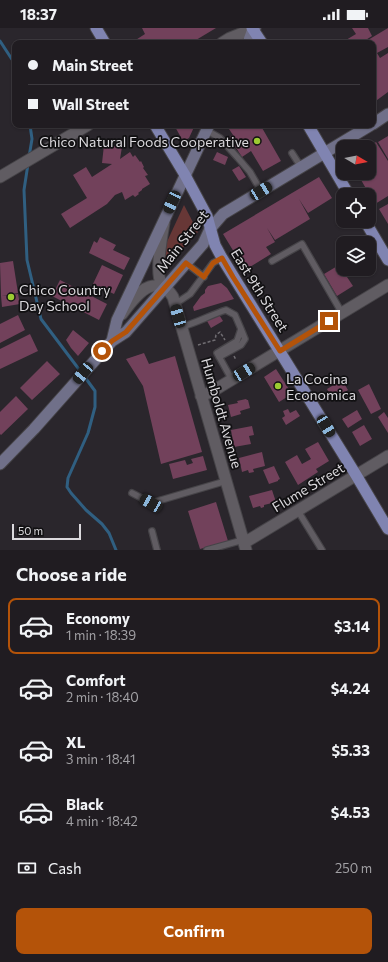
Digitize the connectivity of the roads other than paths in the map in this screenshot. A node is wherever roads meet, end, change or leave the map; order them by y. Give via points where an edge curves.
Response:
1 (96, 28) edge
2 (253, 28) edge
3 (103, 40) edge
4 (227, 40) edge
5 (249, 40) edge
6 (260, 40) edge
7 (388, 114) edge
8 (376, 122) edge
9 (83, 128) edge
10 (157, 128) edge
11 (208, 128) edge
12 (310, 128) edge
13 (366, 128) edge
14 (292, 153) dead end
15 (325, 154) junction
16 (301, 168) junction
17 (4, 175) edge
18 (185, 175) junction
19 (345, 188) edge
20 (261, 191) junction
21 (165, 216) junction
22 (369, 228) edge
23 (210, 229) junction
24 (222, 258) junction
25 (388, 260) edge
26 (272, 261) dead end
27 (186, 263) junction
28 (204, 277) junction
29 (388, 285) edge
30 (166, 287) junction
31 (174, 304) junction
32 (342, 313) junction
33 (117, 320) junction
34 (181, 327) junction
35 (112, 341) junction
36 (280, 351) junction
37 (232, 380) junction
38 (201, 396) junction
39 (388, 456) edge
40 (0, 464) edge
41 (356, 476) junction
42 (226, 481) junction
43 (132, 493) dead end
44 (298, 511) junction
45 (388, 529) edge
46 (152, 531) dead end
47 (244, 544) edge
48 (157, 550) edge
49 (207, 550) edge
50 (322, 550) edge

1 - 3 main road
2 - 4 street
2 - 5 main road
2 - 6 main road
7 - 8 main road, Main Street
9 - 17 street
10 - 18 main road, East 9th Street
11 - 18 main road
11 - 20 lane via 250,172
12 - 15 main road
13 - 15 main road, Main Street
14 - 16 lane
15 - 16 main road, Main Street
15 - 19 main road
16 - 20 main road, Main Street
18 - 21 main road
18 - 23 main road, East 9th Street via 207,216
20 - 23 main road, Main Street via 223,214
21 - 30 street, Humboldt Avenue via 159,265 160,281
21 - 33 main road
22 - 25 main road
23 - 24 main road, East 9th Street
23 - 27 main road, Main Street via 203,244
24 - 28 lane via 213,263
24 - 36 main road, East 9th Street
26 - 32 lane via 302,244
27 - 28 lane
27 - 30 main road, Main Street
28 - 31 lane via 190,294
29 - 32 street
30 - 31 street, Humboldt Avenue
30 - 33 street via 154,285 144,289
30 - 35 main road, Main Street via 126,332
31 - 34 street, Humboldt Avenue
32 - 36 street
33 - 35 main road
34 - 37 lane via 226,310 235,315 244,339 241,345 219,358
34 - 38 street, Humboldt Avenue
35 - 40 main road, Main Street
36 - 37 street
36 - 41 main road, East 9th Street
37 - 38 street
38 - 42 street, Humboldt Avenue
39 - 41 street, Flume Street
41 - 44 street, Flume Street
41 - 45 main road, East 9th Street
42 - 43 lane via 151,503
42 - 47 street, Humboldt Avenue
44 - 47 street, Flume Street
44 - 50 lane
46 - 48 lane
47 - 49 lane

